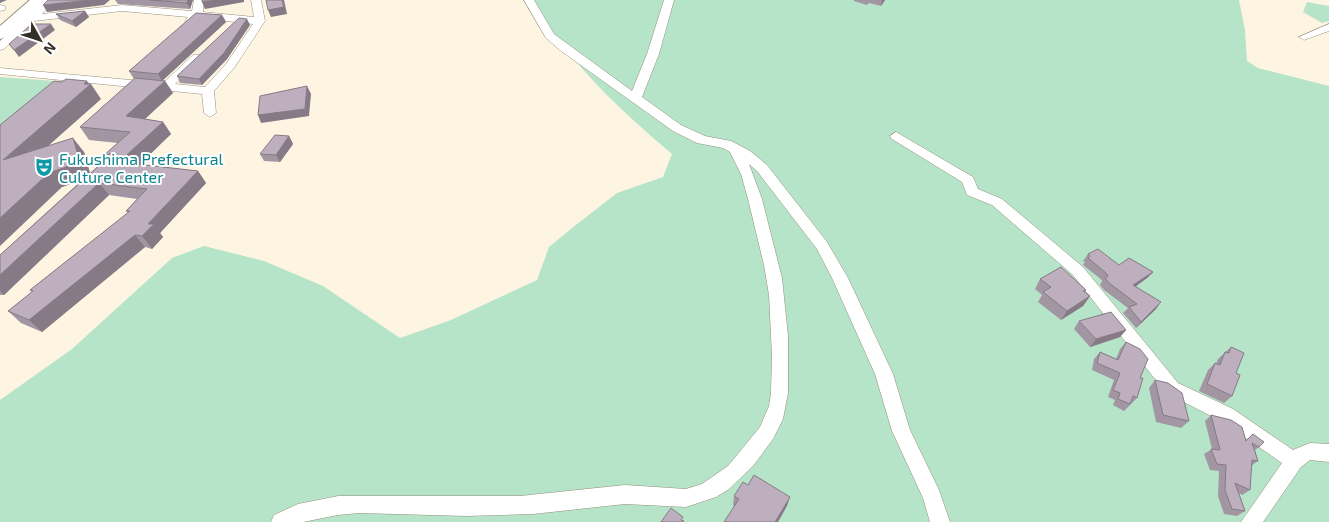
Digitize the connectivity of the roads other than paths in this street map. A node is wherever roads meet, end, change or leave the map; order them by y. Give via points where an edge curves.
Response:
1 (27, 0) edge
2 (39, 0) edge
3 (51, 0) edge
4 (199, 0) edge
5 (256, 0) edge
6 (529, 0) edge
7 (669, 0) edge
8 (156, 5) edge
9 (197, 14) junction
10 (9, 15) edge
11 (239, 19) junction
12 (260, 21) junction
13 (183, 27) edge
14 (1329, 27) edge
15 (225, 31) edge
16 (0, 34) edge
17 (1304, 37) dead end
18 (0, 47) edge
19 (205, 50) edge
20 (133, 70) edge
21 (0, 71) edge
22 (119, 83) junction
23 (165, 88) junction
24 (208, 91) junction
25 (635, 99) junction
26 (210, 113) dead end
27 (896, 136) dead end
28 (736, 149) junction
29 (1329, 453) edge
30 (1294, 461) junction
31 (281, 522) edge
32 (940, 522) edge
33 (1251, 522) edge

1 - 10 street
2 - 10 street
3 - 10 street
4 - 9 street
5 - 12 street
6 - 25 street via 550,36
7 - 25 street
8 - 9 street
8 - 10 street
9 - 11 street
9 - 13 street
10 - 16 street
10 - 18 street
11 - 12 street
11 - 15 street
12 - 24 street via 230,66
14 - 17 street
19 - 23 street
20 - 22 street
21 - 22 street
22 - 23 street
23 - 24 street
24 - 26 street
25 - 28 street via 677,128 702,140
27 - 30 street via 968,180 972,192 997,202 1078,271 1172,388 1227,415
28 - 31 street via 748,175 772,266 780,385 772,425 756,448 722,483 694,497 617,494 546,504 467,507 352,505 317,508
28 - 32 street via 752,158 782,193 822,246 840,278 884,374 901,431
29 - 30 street via 1310,451 1302,453
30 - 33 street

